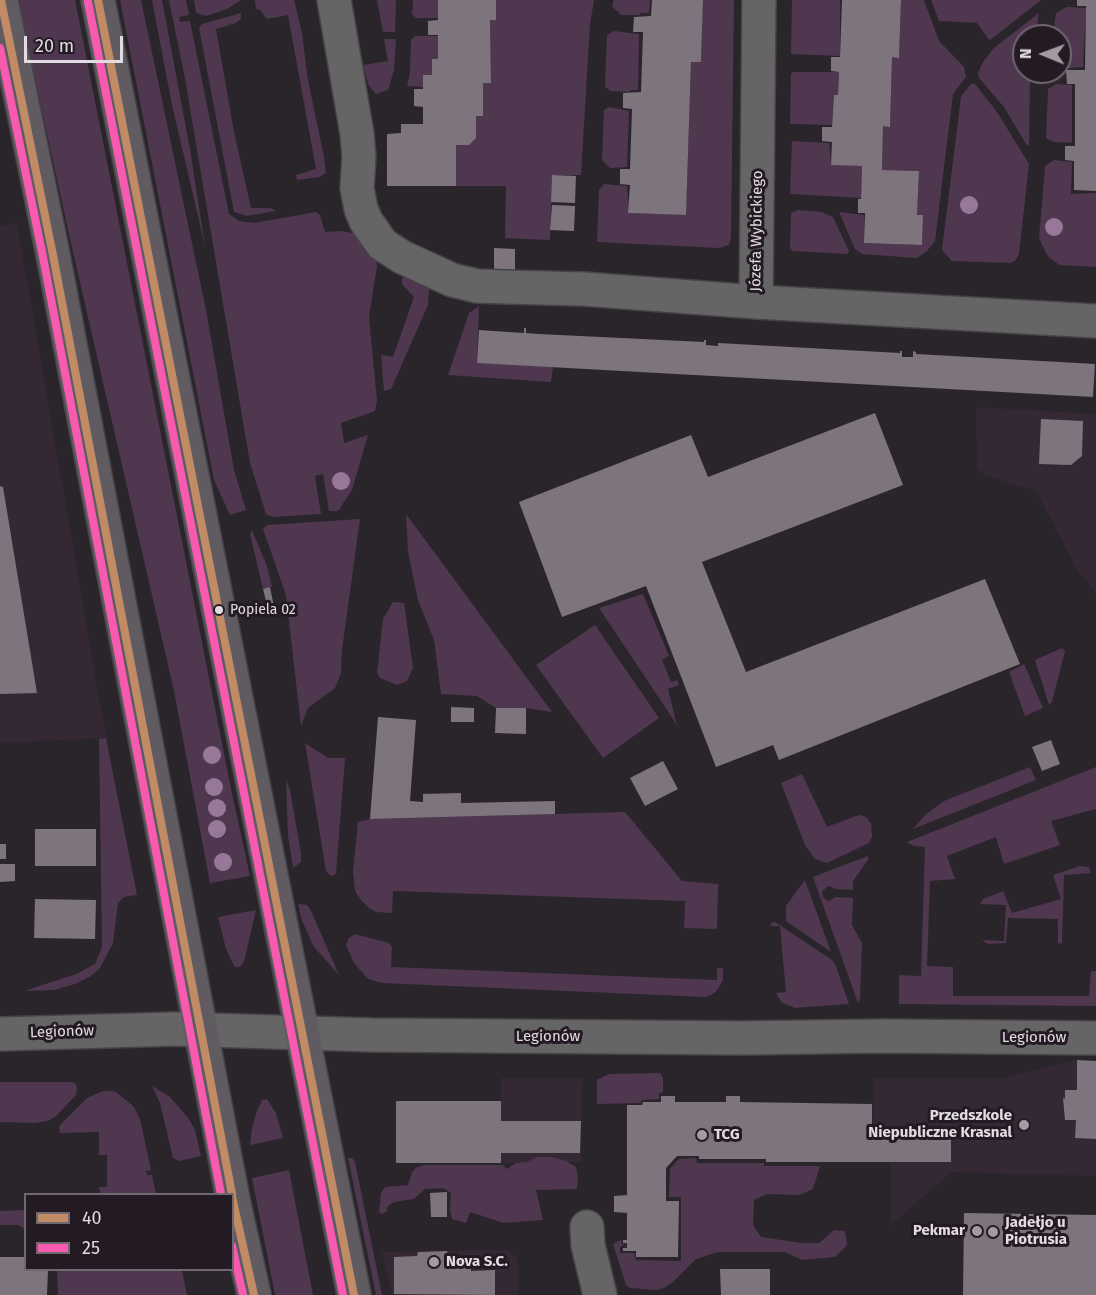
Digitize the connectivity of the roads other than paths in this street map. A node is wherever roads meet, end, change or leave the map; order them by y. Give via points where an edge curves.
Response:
1 (1, 0) edge
2 (98, 0) edge
3 (334, 0) edge
4 (759, 0) edge
5 (756, 302) junction
6 (1096, 321) edge
7 (200, 1030) junction
8 (0, 1034) edge
9 (303, 1034) junction
10 (1096, 1038) edge
11 (232, 1193) edge
12 (234, 1204) edge
13 (587, 1227) dead end
14 (254, 1295) edge
15 (354, 1295) edge
16 (600, 1295) edge

1 - 7 main road
2 - 9 main road
3 - 5 street, Józefa Wybickiego via 357,134 361,209 382,244 452,280 477,286 584,289
4 - 5 street, Józefa Wybickiego
5 - 6 street
7 - 8 street, Legionów
7 - 9 street, Legionów
7 - 11 main road
9 - 10 street, Legionów
9 - 15 main road
12 - 14 main road
13 - 16 street

